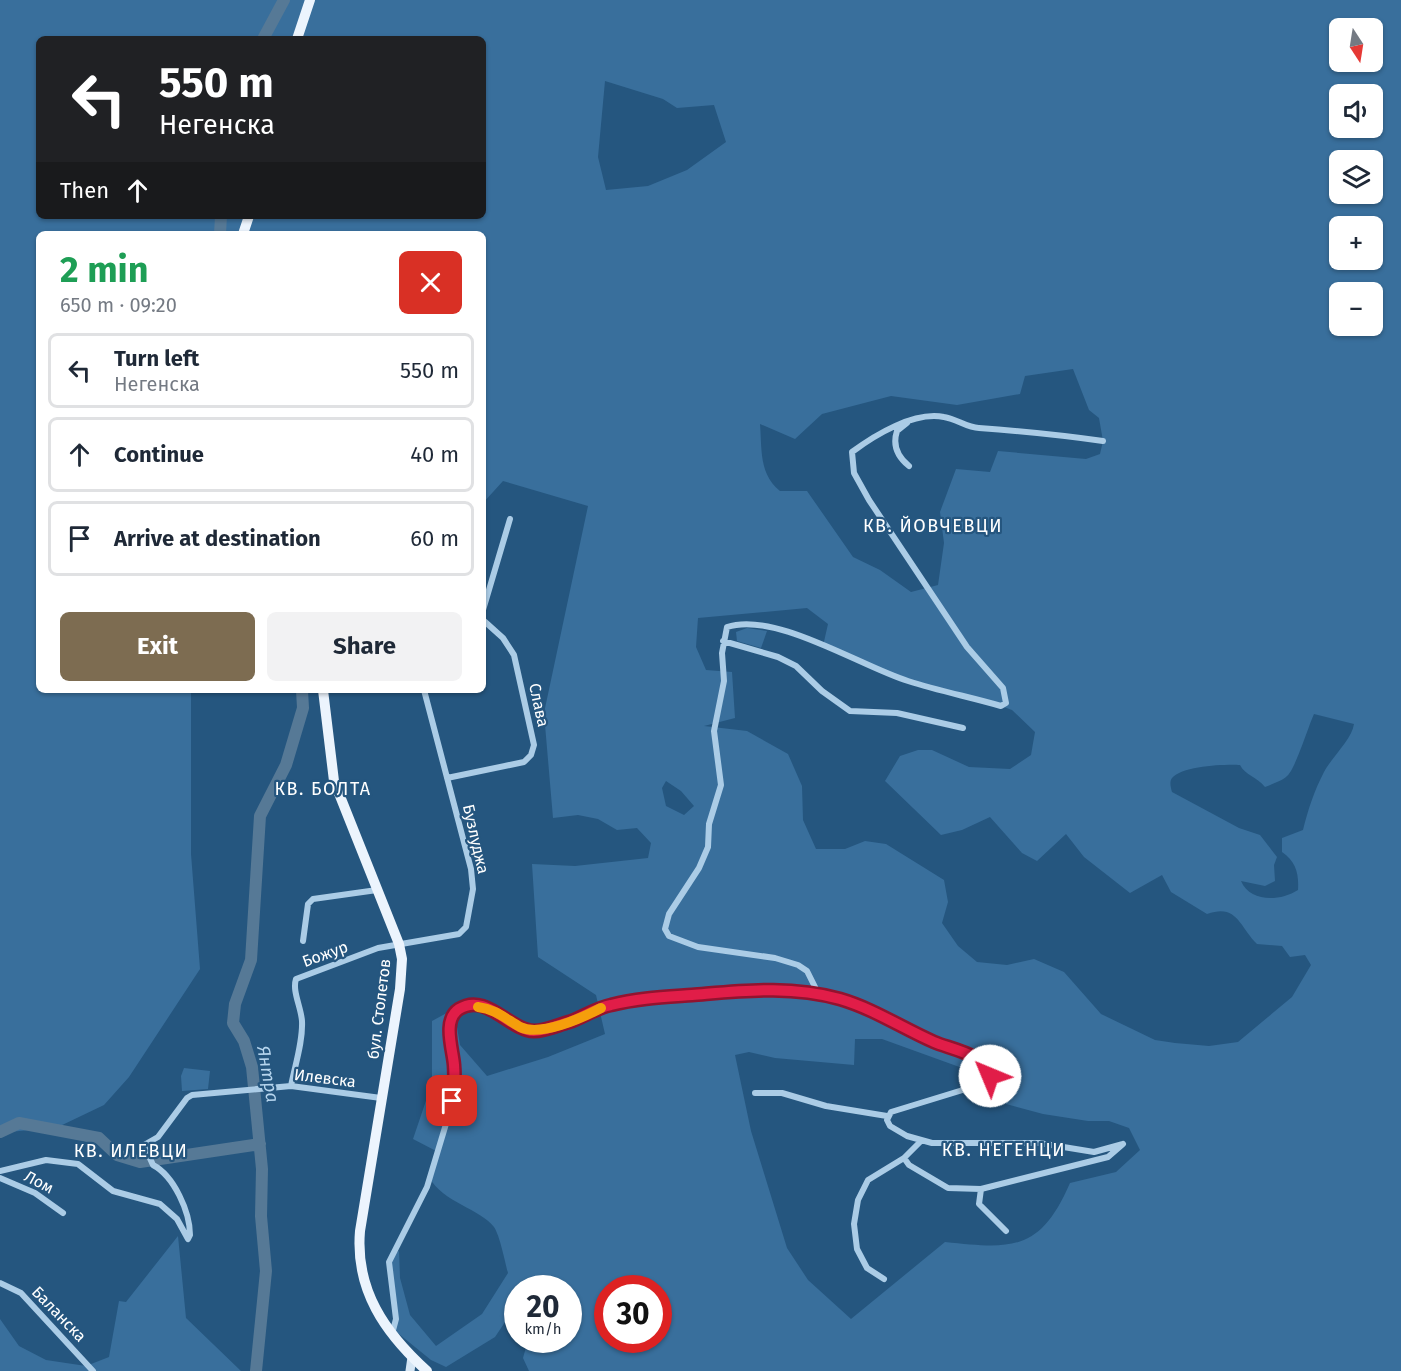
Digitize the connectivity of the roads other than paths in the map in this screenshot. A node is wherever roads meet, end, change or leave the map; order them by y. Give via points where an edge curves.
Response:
1 (310, 0) edge
2 (298, 36) edge
3 (909, 421) junction
4 (1103, 441) dead end
5 (909, 466) dead end
6 (510, 519) dead end
7 (486, 600) edge
8 (486, 623) edge
9 (723, 641) junction
10 (323, 693) edge
11 (425, 693) edge
12 (963, 728) dead end
13 (447, 778) junction
14 (377, 890) junction
15 (303, 941) dead end
16 (399, 945) junction
17 (818, 993) junction
18 (291, 1086) junction
19 (755, 1093) dead end
20 (381, 1098) junction
21 (888, 1116) junction
22 (920, 1142) junction
23 (904, 1158) junction
24 (0, 1171) edge
25 (0, 1178) edge
26 (981, 1189) junction
27 (63, 1213) dead end
28 (1006, 1231) dead end
29 (884, 1279) dead end
30 (0, 1283) edge
31 (392, 1335) junction
32 (412, 1357) junction
33 (93, 1371) edge
34 (410, 1371) edge
35 (427, 1371) edge

1 - 2 main road
3 - 4 street via 942,416 975,428
3 - 5 street via 895,437 900,459
3 - 9 street via 871,438 852,453 854,473 967,647 1003,688 1006,703 1001,706 907,681 795,634 757,624 727,627
6 - 7 street
8 - 13 street, Слава via 514,655 534,745 524,762
9 - 12 street via 796,666 850,711 897,713
9 - 17 street via 724,681 714,731 721,784 709,824 708,847 669,914 665,929 669,936 698,947 798,965 807,972
10 - 14 main road, бул. Столетов via 339,798
11 - 13 street, Бузлуджа
13 - 16 street, Бузлуджа via 471,870 473,889 466,927 459,934 441,939
14 - 15 street via 313,899 308,904
14 - 16 main road, бул. Столетов
16 - 18 street, Божур via 378,948 296,979 302,1028
16 - 20 main road, бул. Столетов via 400,989
17 - 21 street via 880,1013 980,1060 989,1071 987,1080 979,1085
17 - 31 street via 742,989 646,997 608,1005 587,1016 537,1031 523,1028 491,1010 465,1007 453,1017 453,1092 441,1143 427,1187 389,1262 396,1318
18 - 20 street, Илевска
18 - 24 street, Илевска via 192,1095 158,1137 144,1145 153,1165 161,1169 177,1192 188,1220 190,1239 160,1203 113,1191 78,1164 46,1160
19 - 21 street via 782,1093 826,1106
20 - 31 main road, бул. Столетов via 359,1245 364,1283 374,1308
21 - 22 street via 890,1126
22 - 23 street
22 - 26 street via 1039,1143 1094,1152 1123,1144 1108,1157
23 - 26 street via 948,1188
23 - 29 street via 868,1180 855,1212 854,1236 862,1260 867,1269
25 - 27 street, Лом via 35,1193
26 - 28 street via 979,1204
30 - 33 street, Баланска via 28,1300
31 - 32 main road, бул. Столетов
32 - 34 main road
32 - 35 main road, бул. Столетов

